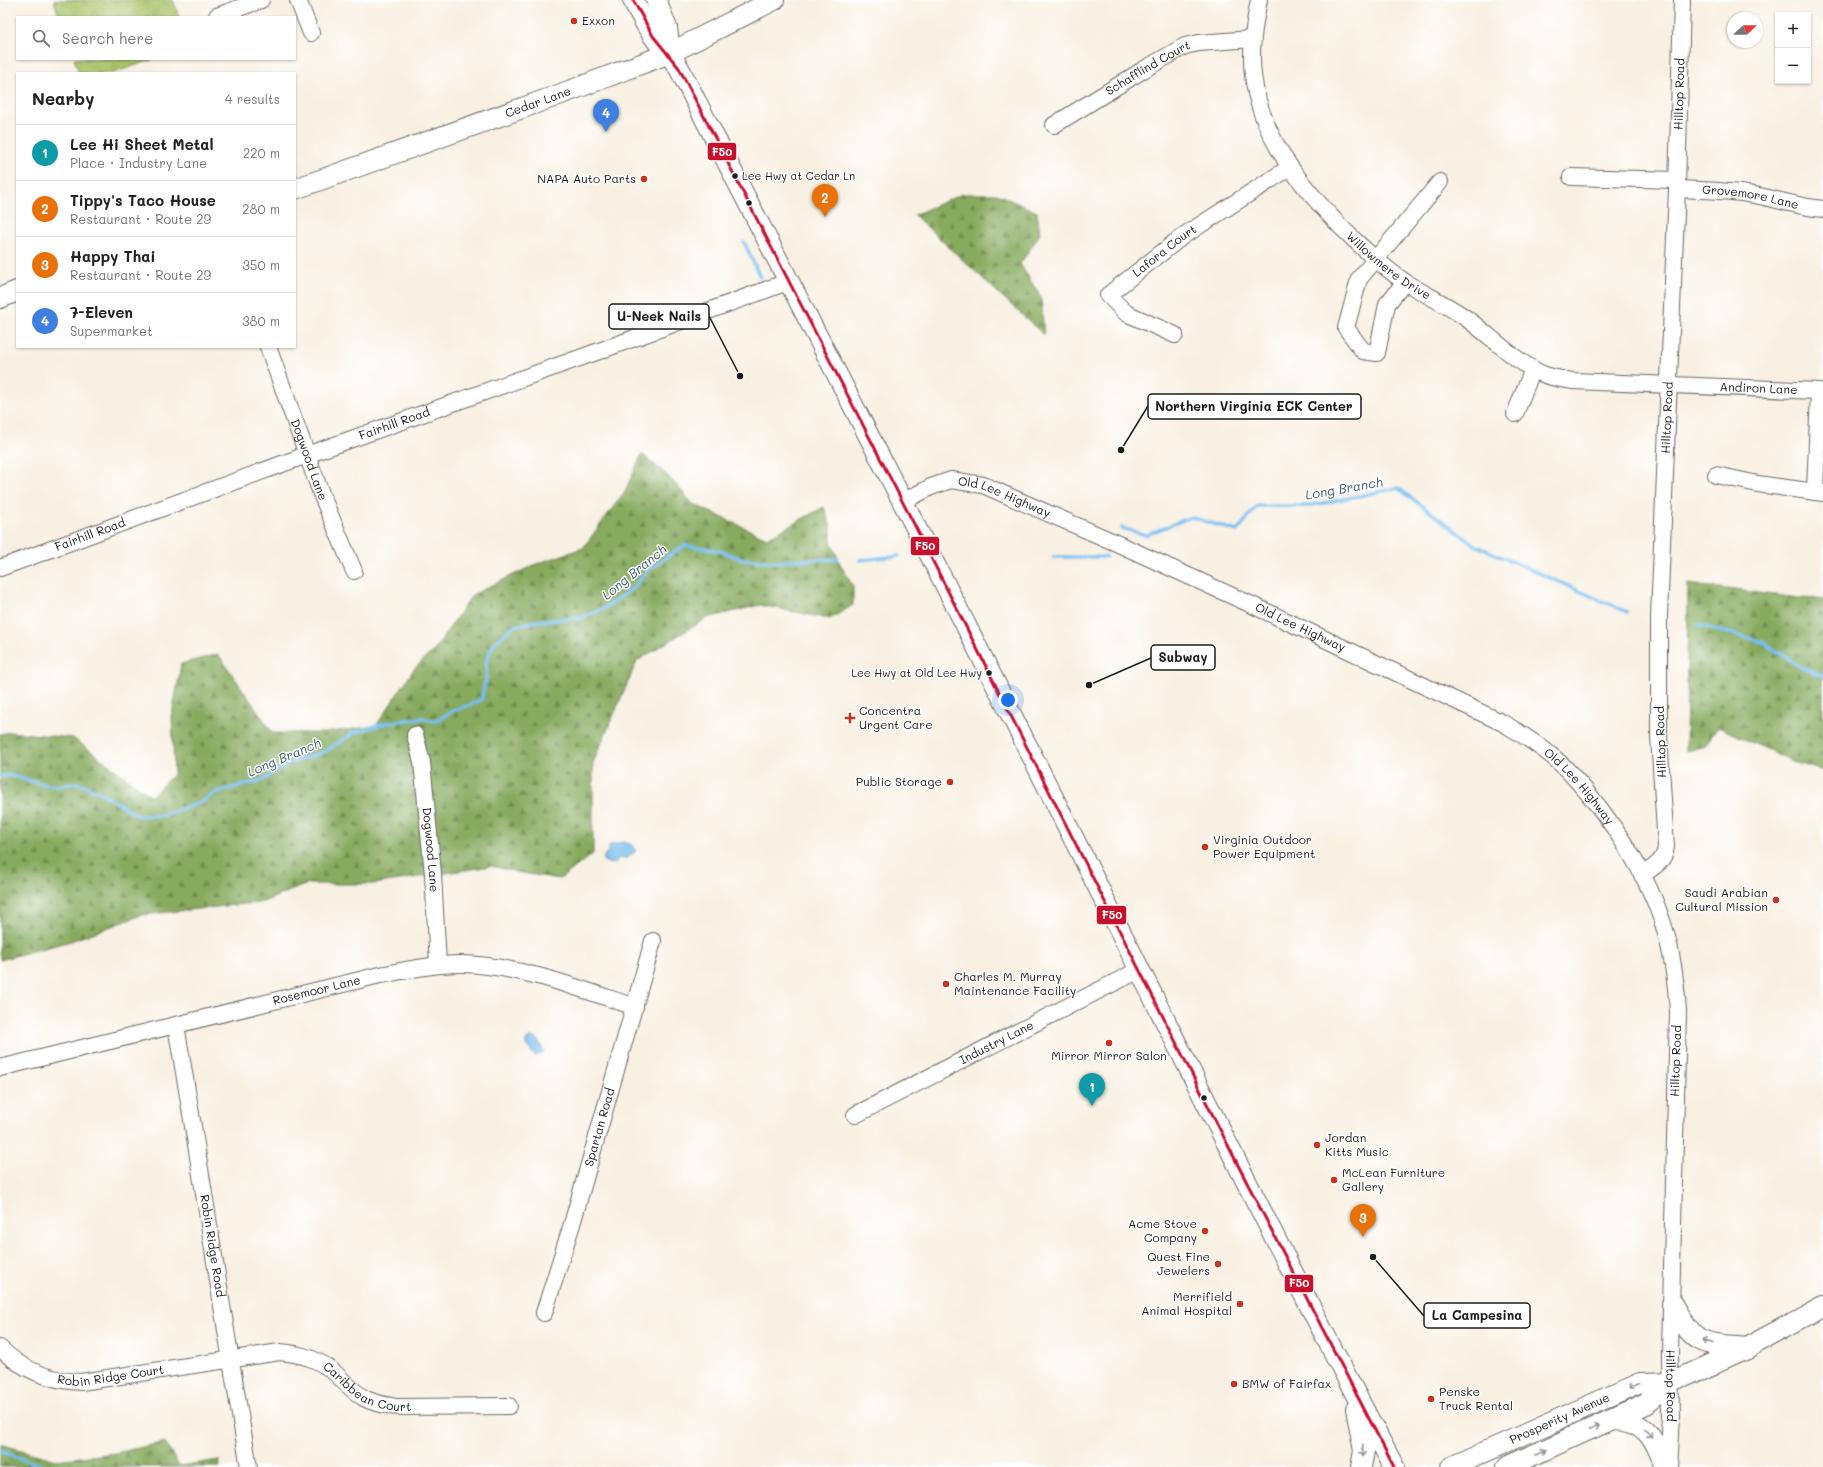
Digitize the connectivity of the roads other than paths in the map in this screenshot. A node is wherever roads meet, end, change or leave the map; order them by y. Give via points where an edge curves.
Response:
1 (261, 0) edge
2 (298, 0) edge
3 (633, 0) edge
4 (656, 0) edge
5 (774, 0) edge
6 (1259, 0) edge
7 (1682, 0) edge
8 (217, 16) edge
9 (311, 33) dead end
10 (1252, 39) junction
11 (670, 53) junction
12 (1054, 125) dead end
13 (1289, 168) junction
14 (1571, 178) dead end
15 (1440, 182) dead end
16 (1677, 185) junction
17 (296, 190) edge
18 (1823, 209) edge
19 (1376, 260) junction
20 (790, 281) junction
21 (1405, 282) junction
22 (16, 291) edge
23 (0, 298) edge
24 (1175, 335) dead end
25 (268, 348) edge
26 (1533, 369) junction
27 (1668, 385) junction
28 (1515, 414) dead end
29 (306, 455) junction
30 (1716, 475) dead end
31 (1819, 492) edge
32 (902, 502) junction
33 (0, 568) edge
34 (354, 572) dead end
35 (415, 735) dead end
36 (1642, 875) junction
37 (653, 941) dead end
38 (438, 965) junction
39 (1139, 970) junction
40 (635, 1007) junction
41 (176, 1026) junction
42 (0, 1068) edge
43 (855, 1115) dead end
44 (1672, 1304) junction
45 (1823, 1307) edge
46 (544, 1313) dead end
47 (0, 1348) edge
48 (1747, 1348) junction
49 (230, 1359) junction
50 (1672, 1382) junction
51 (1351, 1386) junction
52 (509, 1406) dead end
53 (1614, 1419) junction
54 (249, 1467) edge
55 (1361, 1467) edge
56 (1394, 1467) edge
57 (1451, 1467) edge
58 (1507, 1467) edge
59 (1666, 1467) edge

1 - 8 street
2 - 9 street
3 - 11 main road via 657,41
4 - 11 main road via 667,28
5 - 11 main road, Cedar Lane
6 - 10 street, Willowmere Drive
7 - 16 street, Hilltop Road
10 - 12 street, Schafflind Court via 1185,46
10 - 13 street, Willowmere Drive via 1253,76 1258,99 1265,120
11 - 17 main road, Cedar Lane
11 - 20 main road
13 - 19 street, Willowmere Drive via 1318,203
13 - 24 street, Lafora Court via 1183,236 1108,295 1126,313
14 - 16 street, Grovemore Lane
15 - 19 street
16 - 18 street, Grovemore Lane via 1732,191 1797,206
16 - 27 street, Hilltop Road
19 - 21 street, Willowmere Drive
19 - 21 street via 1359,279 1346,328 1363,351 1377,353 1387,304
20 - 29 street, Fairhill Road
20 - 32 main road
21 - 26 street, Willowmere Drive via 1461,315
22 - 23 main road
25 - 29 street, Dogwood Lane
26 - 27 street, Willowmere Drive via 1553,378 1572,381
26 - 28 street
27 - 31 street, Andiron Lane via 1819,391
27 - 36 street, Hilltop Road via 1659,680 1659,736 1666,847 1660,862
29 - 33 street, Fairhill Road
29 - 34 street, Dogwood Lane
30 - 31 street via 1758,484
32 - 36 street, Old Lee Highway via 930,487 951,480 983,485 1270,613 1499,720 1524,735 1572,774 1611,825
32 - 39 main road
35 - 38 street, Dogwood Lane via 422,762 433,874
36 - 44 street, Hilltop Road via 1665,928 1678,1011
37 - 40 street, Spartan Road
38 - 40 street, Rosemoor Lane via 483,966 523,974
38 - 41 street, Rosemoor Lane via 380,976
39 - 43 street, Industry Lane
39 - 51 main road
40 - 46 street, Spartan Road
41 - 42 street, Rosemoor Lane
41 - 49 street, Robin Ridge Road
48 -> 44 main road via 1715,1344 1698,1338 1688,1329
44 - 50 street, Hilltop Road
45 - 48 main road, Prosperity Avenue
47 - 49 street, Robin Ridge Court via 36,1373 74,1381 93,1381
48 - 50 main road, Prosperity Avenue
49 - 52 street, Caribbean Court via 280,1352 300,1354 318,1361 335,1372 364,1398 379,1404 397,1407
49 - 54 street, Robin Ridge Road
50 - 53 main road, Prosperity Avenue via 1646,1404
50 -> 57 main road, Prosperity Avenue via 1640,1383
50 - 59 street, Hilltop Road
51 -> 55 main road via 1363,1440
51 - 56 main road
58 -> 53 main road, Prosperity Avenue
53 -> 59 main road via 1632,1422 1644,1429 1655,1443

